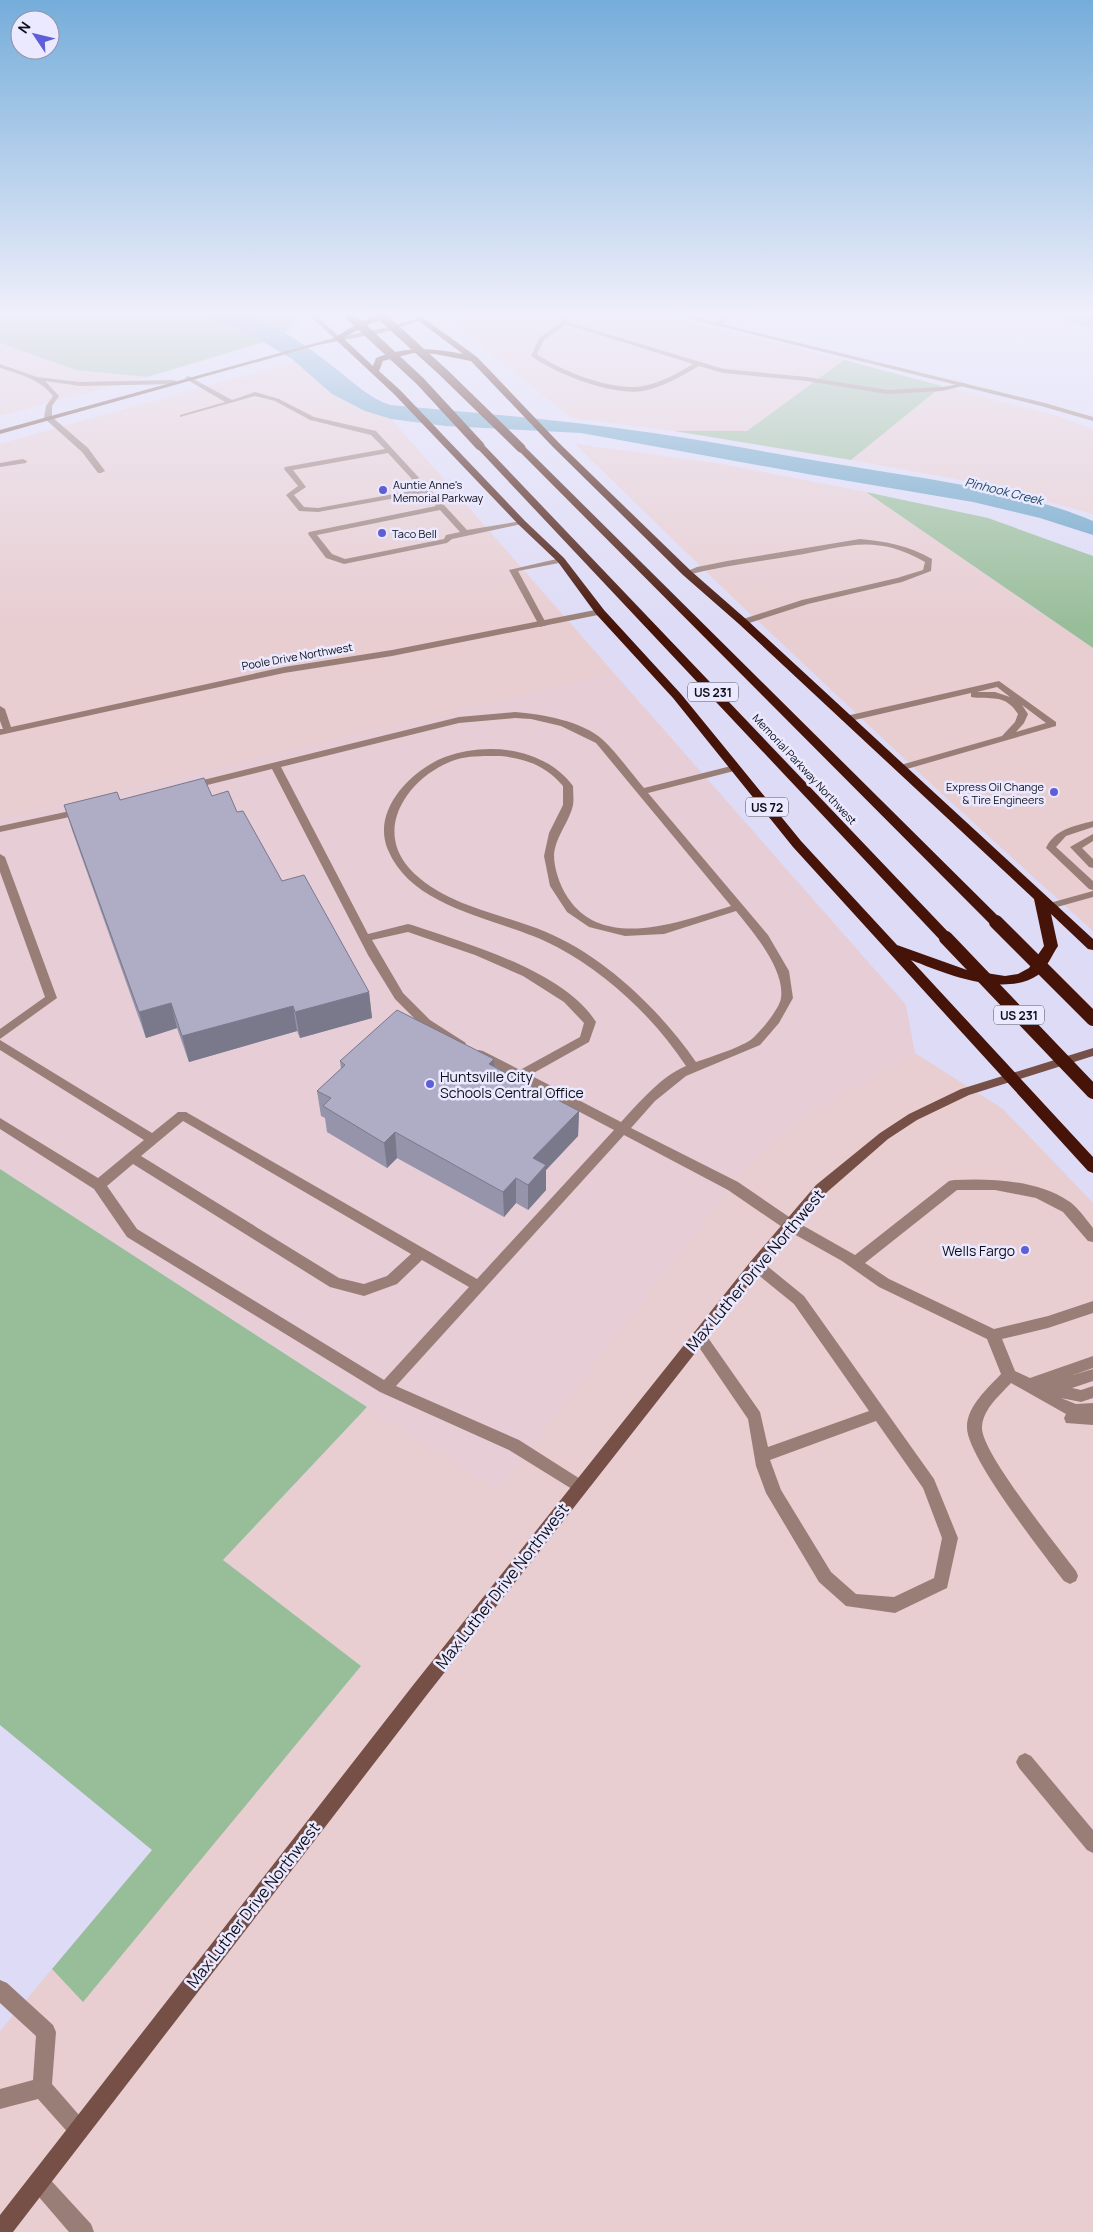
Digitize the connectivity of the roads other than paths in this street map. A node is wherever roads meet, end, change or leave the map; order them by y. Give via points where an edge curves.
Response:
1 (44, 419) edge
2 (49, 419) edge
3 (313, 419) edge
4 (422, 419) edge
5 (455, 419) edge
6 (491, 419) edge
7 (532, 419) edge
8 (0, 432) edge
9 (390, 450) junction
10 (23, 461) dead end
11 (0, 466) edge
12 (101, 471) dead end
13 (427, 490) junction
14 (442, 507) junction
15 (522, 523) junction
16 (322, 532) junction
17 (465, 534) junction
18 (449, 537) junction
19 (561, 560) junction
20 (687, 573) junction
21 (600, 612) junction
22 (743, 622) junction
23 (543, 625) junction
24 (0, 709) edge
25 (882, 711) junction
26 (846, 719) junction
27 (4, 731) edge
28 (1005, 738) junction
29 (276, 767) junction
30 (735, 768) junction
31 (900, 768) junction
32 (181, 788) edge
33 (641, 792) junction
34 (96, 808) edge
35 (1093, 824) edge
36 (0, 829) edge
37 (1093, 837) edge
38 (0, 857) edge
39 (1093, 865) edge
40 (1093, 887) edge
41 (1093, 894) edge
42 (1045, 901) junction
43 (738, 907) junction
44 (365, 938) junction
45 (1093, 946) edge
46 (891, 948) junction
47 (1093, 1019) edge
48 (0, 1035) edge
49 (0, 1044) edge
50 (1093, 1052) edge
51 (694, 1068) junction
52 (521, 1076) junction
53 (1008, 1077) junction
54 (1093, 1092) edge
55 (0, 1123) edge
56 (623, 1128) junction
57 (154, 1139) junction
58 (132, 1157) junction
59 (1093, 1167) edge
60 (99, 1185) junction
61 (790, 1224) junction
62 (1093, 1237) edge
63 (421, 1252) junction
64 (855, 1263) junction
65 (756, 1265) junction
66 (478, 1286) junction
67 (1093, 1307) edge
68 (993, 1335) junction
69 (699, 1336) junction
70 (1093, 1362) edge
71 (1008, 1375) junction
72 (1093, 1375) edge
73 (1029, 1384) junction
74 (384, 1388) junction
75 (1093, 1392) edge
76 (1093, 1408) edge
77 (880, 1414) junction
78 (1093, 1418) edge
79 (762, 1456) junction
80 (580, 1487) junction
81 (1070, 1576) dead end
82 (1025, 1762) dead end
83 (1093, 1844) edge
84 (0, 1990) edge
85 (42, 2088) junction
86 (0, 2099) edge
87 (79, 2130) junction
88 (39, 2182) junction
89 (0, 2232) edge
90 (83, 2232) edge

1 - 8 street
2 - 12 street via 85,450
3 - 9 street via 372,433
4 - 15 highway, US 72
5 - 54 highway, Memorial Parkway Northwest / US 231, bridge
6 - 47 highway, Memorial Parkway Northwest / US 231, bridge
7 - 20 highway
9 - 13 street
9 - 13 street via 288,469 302,487 290,495 302,509 318,510
10 - 11 street
13 - 14 street
14 - 16 street
14 - 17 street
15 - 17 street
15 - 19 highway, US 72
16 - 18 street via 335,550 350,554
16 - 18 street via 312,534 329,556 344,562 447,541
17 - 18 street
19 - 21 highway, US 72
19 - 23 street via 513,570
20 - 22 highway
20 - 22 street via 708,566 858,541 902,549 929,561 926,571 899,580 805,602
21 - 23 street, Poole Drive Northwest
21 - 30 highway, US 72 via 677,696
22 - 26 highway
23 - 27 street, Poole Drive Northwest via 284,670
24 - 27 street
25 - 26 street
25 - 28 street via 905,714 980,694 995,695 1020,707 1023,714
25 - 28 street via 999,684 1053,724
26 - 31 highway
28 - 31 street
29 - 32 street
29 - 33 street via 459,720 496,714 528,715 579,729 599,741
29 - 44 street
30 - 33 street
30 - 46 highway, US 72 via 797,844
31 - 42 highway
33 - 43 street
34 - 36 street
35 - 40 street via 1061,834 1051,848
37 - 39 street via 1075,847
38 - 48 street via 51,998
41 - 42 street
42 - 45 highway
42 - 46 highway via 1051,946 1034,971 1010,981 971,977
43 - 51 street via 764,938 783,971 788,998 756,1042
43 - 51 street via 664,930 625,932 593,924 571,910 555,886 549,856 554,833 568,805 568,786 556,772 536,760 508,754 448,758 421,774 399,798 388,825 393,851 408,874 433,893 472,911 520,925 569,948 599,969 670,1034
44 - 52 street via 399,996 426,1022
44 - 52 street via 408,928 479,952 527,973 568,999 590,1022 584,1039
46 - 53 highway, US 72
49 - 57 street
50 - 53 street, Max Luther Drive Northwest
51 - 56 street via 682,1073 651,1098
52 - 56 street
53 - 59 highway, US 72
53 - 61 street, Max Luther Drive Northwest via 913,1116 821,1189
55 - 60 street
56 - 61 street via 733,1186
56 - 66 street
57 - 58 street
57 - 63 street via 182,1116
58 - 60 street
58 - 63 street via 335,1283 364,1290 392,1280
60 - 74 street via 132,1233
61 - 64 street
61 - 65 street, Max Luther Drive Northwest
62 - 64 street via 1066,1206 1046,1194 973,1183 954,1185
63 - 66 street
64 - 68 street via 884,1283
65 - 69 street, Max Luther Drive Northwest
65 - 77 street via 799,1300
66 - 74 street
67 - 68 street
68 - 71 street
69 - 79 street via 755,1417
69 - 80 street, Max Luther Drive Northwest
70 - 73 street
71 - 73 street
71 - 81 street via 979,1412 974,1430 984,1456
72 - 73 street via 1078,1381
73 - 75 street via 1081,1396
73 - 76 street via 1064,1408 1085,1412
73 - 78 street via 1049,1406 1068,1417
74 - 80 street via 514,1445
77 - 79 street
77 - 79 street via 929,1484 950,1538 941,1583 895,1605 852,1601 825,1577 774,1493
80 - 87 street, Max Luther Drive Northwest
82 - 83 street
84 - 85 street via 46,2032
85 - 86 street
85 - 87 street
87 - 88 street, Max Luther Drive Northwest
88 - 89 street, Max Luther Drive Northwest
88 - 90 street

